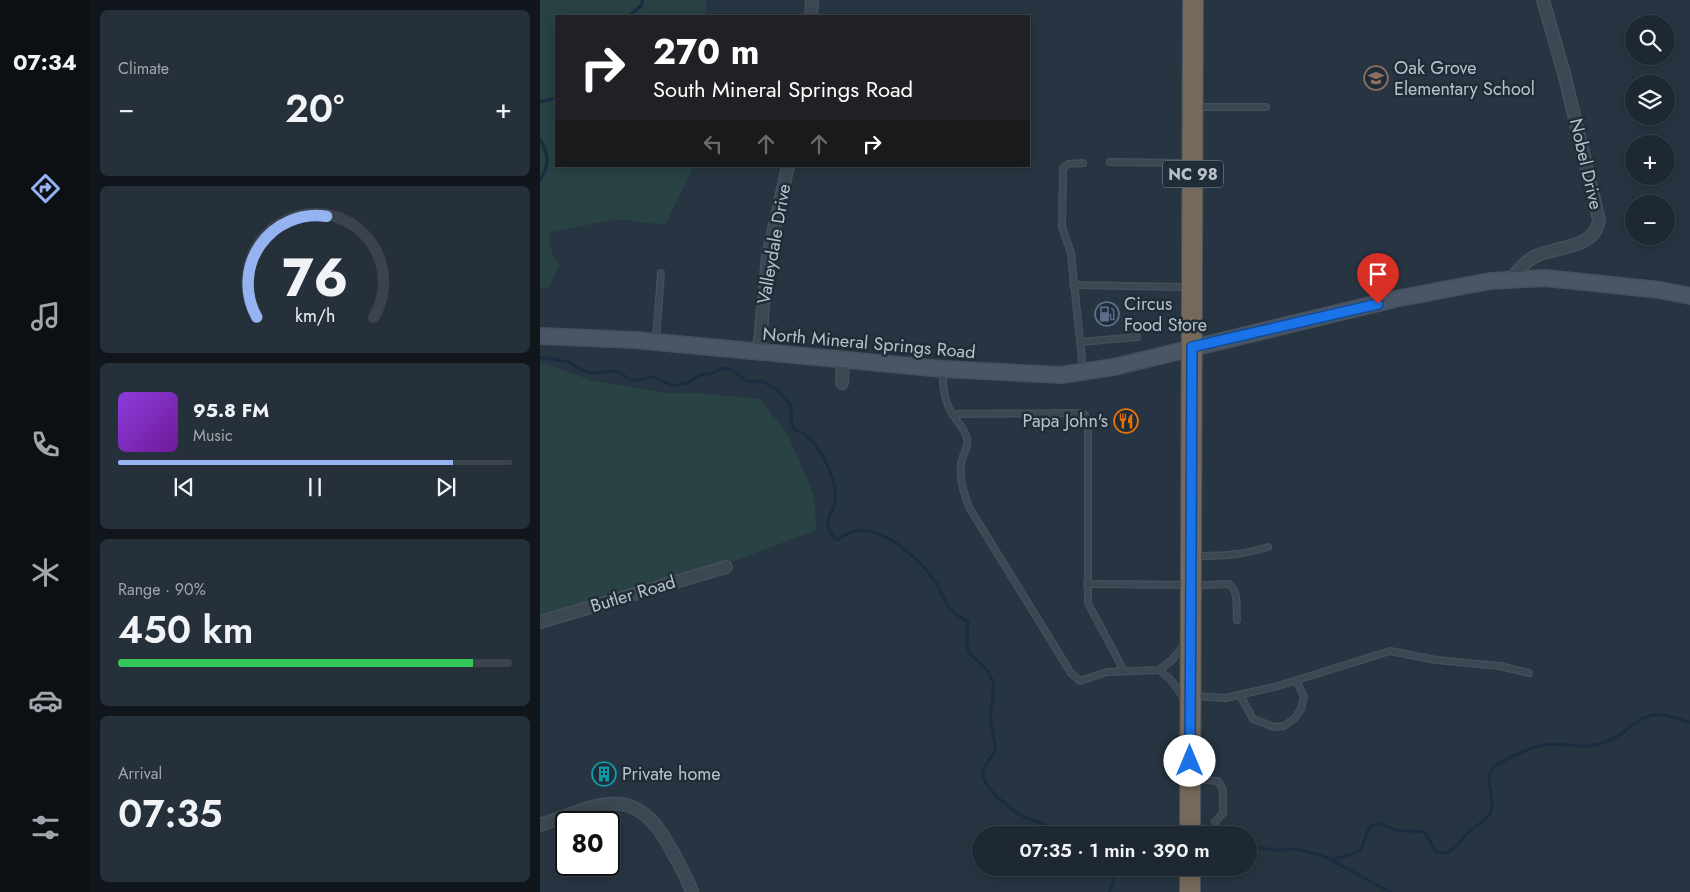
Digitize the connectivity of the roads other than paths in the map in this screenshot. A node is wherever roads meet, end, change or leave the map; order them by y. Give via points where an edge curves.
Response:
1 (812, 0) edge
2 (1193, 0) edge
3 (1543, 0) edge
4 (811, 15) edge
5 (1193, 107) junction
6 (1266, 107) dead end
7 (1110, 162) dead end
8 (1083, 163) dead end
9 (1193, 163) junction
10 (788, 167) edge
11 (661, 273) dead end
12 (1512, 279) junction
13 (1073, 285) junction
14 (1180, 287) dead end
15 (1690, 296) edge
16 (540, 336) edge
17 (1138, 337) dead end
18 (656, 342) junction
19 (1080, 342) junction
20 (1192, 347) junction
21 (759, 352) junction
22 (843, 360) junction
23 (943, 369) junction
24 (1083, 373) junction
25 (842, 383) dead end
26 (952, 414) junction
27 (1268, 547) dead end
28 (1191, 556) junction
29 (726, 567) dead end
30 (1087, 584) junction
31 (1191, 585) junction
32 (1237, 620) dead end
33 (540, 622) edge
34 (1191, 633) junction
35 (1124, 670) junction
36 (1159, 670) junction
37 (1530, 673) dead end
38 (1296, 680) junction
39 (1240, 695) junction
40 (1190, 703) junction
41 (1190, 778) junction
42 (1215, 822) dead end
43 (540, 825) edge
44 (1190, 826) edge
45 (1190, 876) edge
46 (692, 892) edge
47 (1190, 892) edge

1 - 4 street
2 - 5 highway, NC 98
3 - 12 street, Nobel Drive via 1599,220 1591,238 1534,257 1522,265
5 - 6 lane
5 - 9 highway, NC 98
7 - 9 lane
8 - 13 lane via 1068,164 1063,168 1062,228 1071,253
9 - 20 highway, NC 98
10 - 21 street, Valleydale Drive via 768,256
11 - 18 lane
12 - 15 street, North Mineral Springs Road via 1578,281
12 - 20 street, North Mineral Springs Road via 1404,298
13 - 14 lane
13 - 19 lane
16 - 18 street, North Mineral Springs Road
17 - 19 lane
18 - 21 street, North Mineral Springs Road
19 - 24 lane
20 - 24 street, North Mineral Springs Road
20 - 28 highway, NC 98
21 - 22 street, North Mineral Springs Road
22 - 23 street, North Mineral Springs Road
22 - 25 street
23 - 24 street, North Mineral Springs Road via 1047,376
23 - 26 lane via 942,386
26 - 30 lane via 1086,415
26 - 35 lane via 967,440 960,477 970,509 1071,673 1084,681 1107,672
27 - 28 lane via 1229,556
28 - 31 highway, NC 98
29 - 33 street, Butler Road
30 - 31 lane
30 - 35 lane via 1089,608
31 - 32 lane via 1232,586
31 - 34 highway, NC 98
34 - 36 lane via 1182,650
34 - 40 highway, NC 98
35 - 36 lane
36 - 40 lane
37 - 38 lane via 1390,651
38 - 39 lane
38 - 39 lane via 1304,696 1301,709 1284,726 1274,727 1253,719
39 - 40 lane
40 - 41 highway, NC 98
41 - 42 lane via 1218,781 1223,790 1223,813
41 - 44 highway, NC 98
43 - 46 street via 608,804 627,804 637,808 661,830
45 - 47 highway

